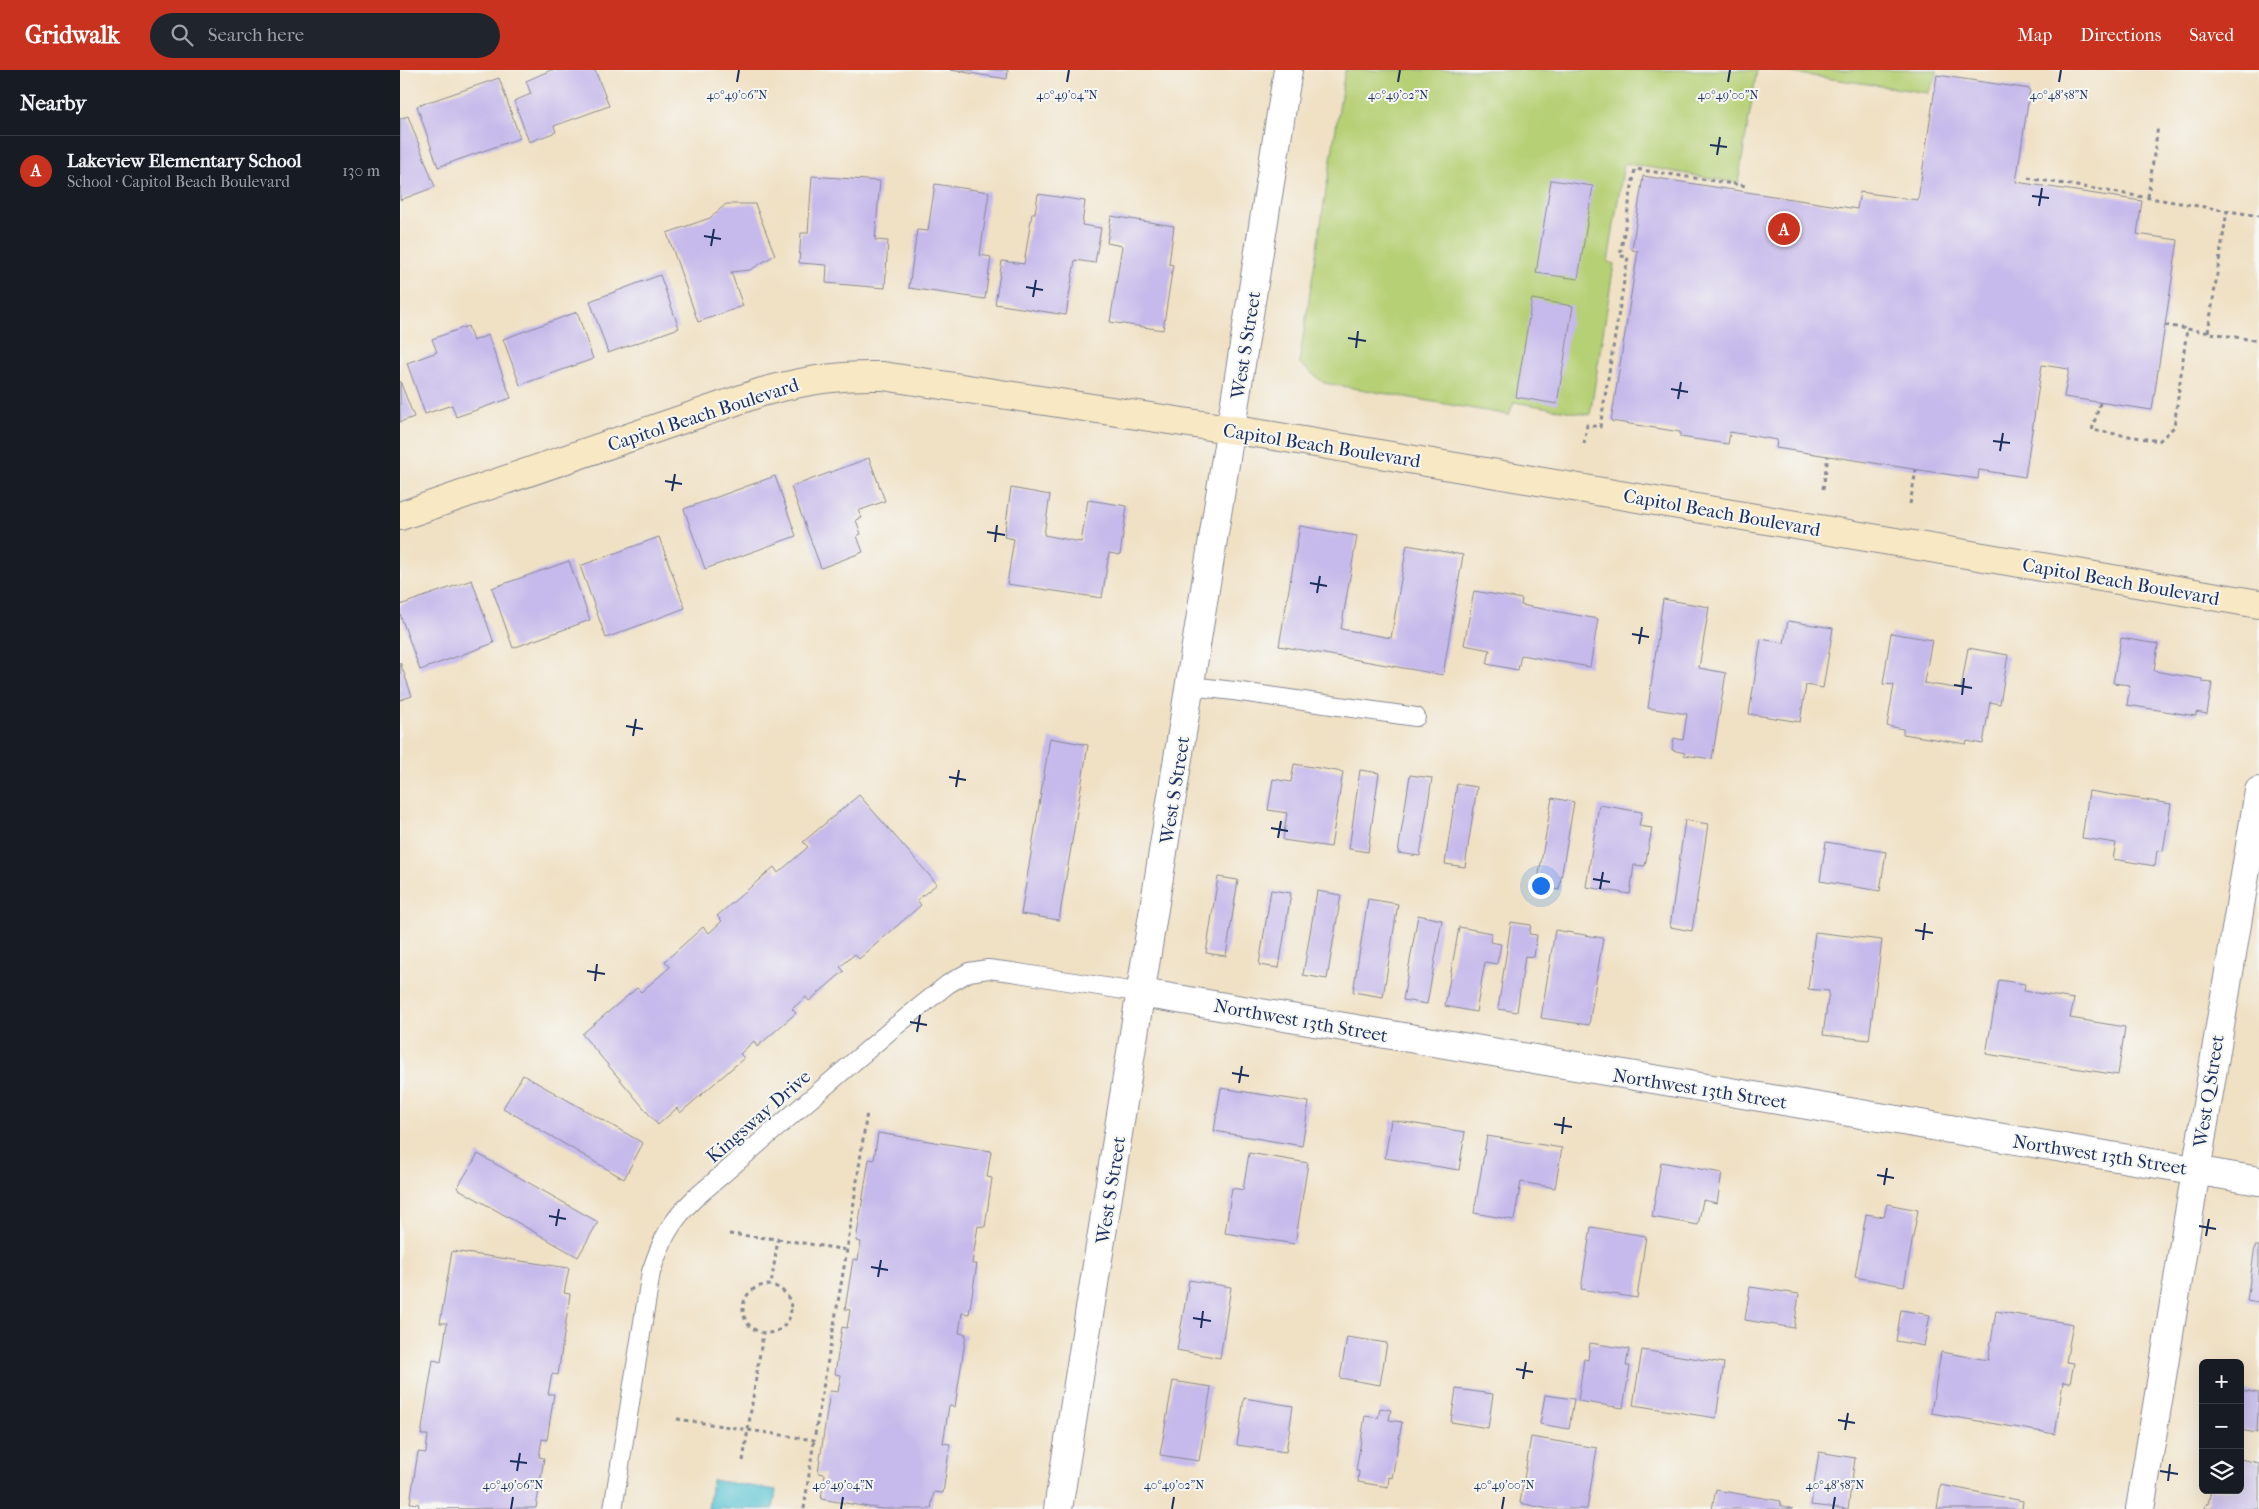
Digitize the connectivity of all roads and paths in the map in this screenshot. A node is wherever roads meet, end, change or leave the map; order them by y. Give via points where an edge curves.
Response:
1 (1288, 70) edge
2 (2158, 126) dead end
3 (2028, 178) dead end
4 (1747, 186) dead end
5 (2148, 196) junction
6 (2227, 211) junction
7 (2259, 216) edge
8 (2165, 325) dead end
9 (2187, 329) junction
10 (2208, 332) junction
11 (2259, 341) edge
12 (2100, 402) dead end
13 (1232, 429) junction
14 (1584, 444) dead end
15 (1828, 456) dead end
16 (1916, 470) dead end
17 (1823, 489) dead end
18 (1910, 504) dead end
19 (400, 516) edge
20 (2259, 604) edge
21 (1190, 686) junction
22 (1416, 717) dead end
23 (2259, 791) edge
24 (1142, 993) junction
25 (867, 1112) dead end
26 (2196, 1170) junction
27 (2259, 1181) edge
28 (728, 1234) dead end
29 (778, 1239) junction
30 (847, 1250) junction
31 (771, 1285) junction
32 (763, 1334) junction
33 (677, 1419) dead end
34 (747, 1430) junction
35 (814, 1440) junction
36 (743, 1461) dead end
37 (613, 1509) edge
38 (804, 1509) edge
39 (1058, 1509) edge
40 (2140, 1509) edge

1 - 13 street, West S Street
2 - 5 path
3 - 5 path
4 - 14 path via 1635,170 1620,256 1628,257 1600,427 1587,425
5 - 6 path
6 - 7 path
6 - 10 path
8 - 9 path
9 - 10 path
9 - 12 path via 2174,426 2159,441 2092,430
10 - 11 path
13 - 19 street, Capitol Beach Boulevard via 896,377 844,375 804,380 762,392
13 - 20 street, Capitol Beach Boulevard
13 - 21 street, West S Street
15 - 17 path
16 - 18 path
21 - 22 lane
21 - 24 street, West S Street
23 - 26 street, West Q Street
24 - 26 street, Northwest 13th Street
24 - 37 lane, Kingsway Drive via 996,970 969,972 948,984 892,1029 678,1214 661,1241 651,1272
24 - 39 street, West S Street
25 - 30 path
26 - 27 street, Northwest 13th Street
26 - 40 street, West Q Street
28 - 29 path
29 - 30 path
29 - 31 path
30 - 35 path
31 - 32 path via 784,1292 791,1305 791,1313 784,1327
31 - 32 path via 754,1288 743,1301 742,1309 748,1325
32 - 34 path
33 - 34 path
34 - 35 path
34 - 36 path
35 - 38 path

